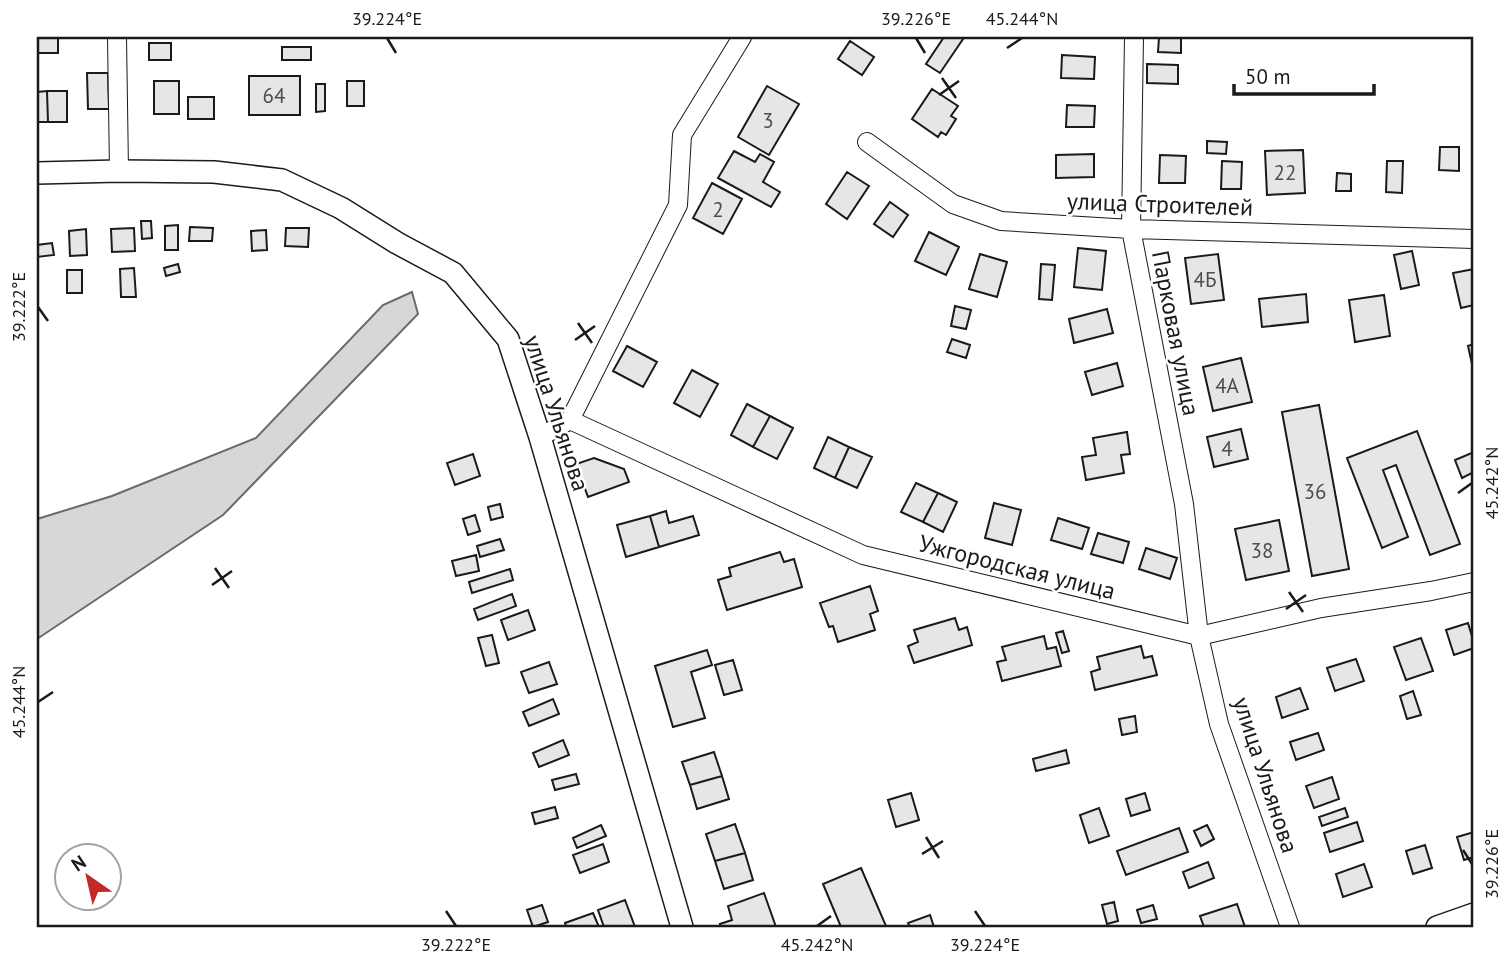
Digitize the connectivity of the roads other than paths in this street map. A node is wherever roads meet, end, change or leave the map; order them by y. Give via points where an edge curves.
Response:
1 (117, 37) edge
2 (742, 37) edge
3 (1134, 37) edge
4 (867, 142) dead end
5 (119, 171) junction
6 (37, 173) edge
7 (1130, 229) junction
8 (1474, 239) edge
9 (570, 420) junction
10 (540, 437) junction
11 (1474, 582) edge
12 (1199, 636) junction
13 (1474, 914) edge
14 (682, 927) edge
15 (1290, 927) edge
16 (1437, 927) edge

1 - 5 street
2 - 9 street via 682,135 678,205
3 - 7 street, Парковая улица
4 - 7 street, улица Строителей via 953,204 1001,221
5 - 6 street, улица Ульянова
5 - 10 street, улица Ульянова via 214,172 282,180 341,208 453,273 508,339
7 - 8 street, улица Строителей
7 - 12 street, Парковая улица via 1184,504
9 - 10 street
9 - 12 street, Ужгородская улица via 863,555
10 - 14 street, улица Ульянова
11 - 12 street, Ужгородская улица via 1321,608
12 - 15 street, улица Ульянова via 1219,724
13 - 16 street

